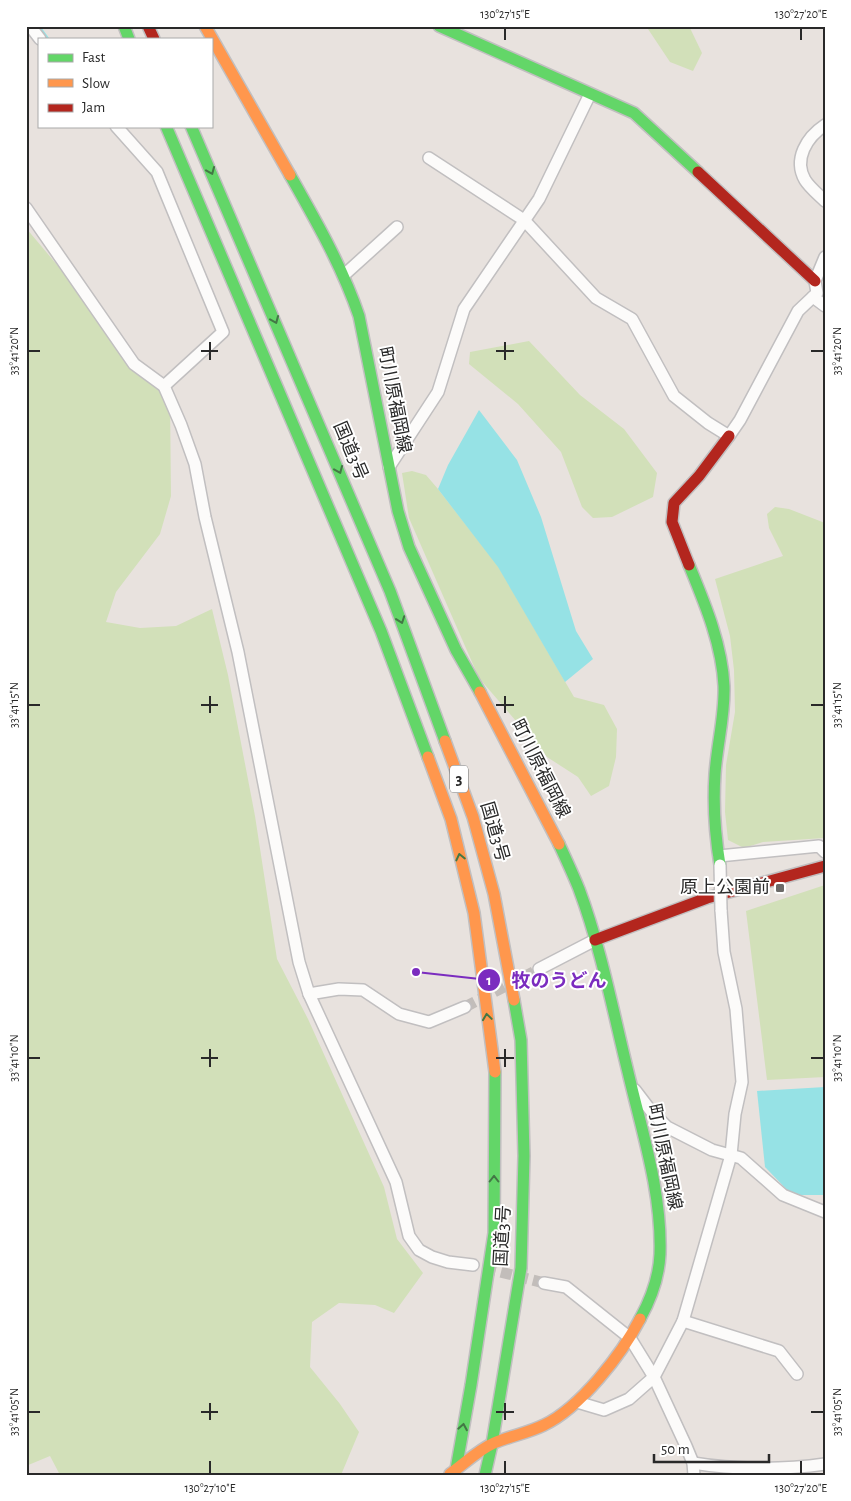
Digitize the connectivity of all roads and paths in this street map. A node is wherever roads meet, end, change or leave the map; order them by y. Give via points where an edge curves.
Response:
1 (30, 26) edge
2 (124, 26) edge
3 (148, 26) edge
4 (205, 26) edge
5 (439, 26) edge
6 (39, 38) edge
7 (129, 38) edge
8 (154, 38) edge
9 (212, 38) edge
10 (212, 38) edge
11 (590, 94) junction
12 (825, 125) edge
13 (118, 128) edge
14 (167, 128) edge
15 (192, 128) edge
16 (429, 158) dead end
17 (825, 201) edge
18 (26, 208) edge
19 (524, 220) junction
20 (397, 227) dead end
21 (825, 257) edge
22 (344, 275) junction
23 (815, 281) junction
24 (813, 297) junction
25 (825, 306) edge
26 (164, 386) junction
27 (729, 436) junction
28 (389, 467) junction
29 (825, 852) edge
30 (720, 860) junction
31 (825, 866) edge
32 (595, 940) junction
33 (539, 969) tunnel mouth
34 (309, 994) junction
35 (465, 1007) tunnel mouth
36 (630, 1083) junction
37 (731, 1155) junction
38 (825, 1212) edge
39 (473, 1265) tunnel mouth
40 (544, 1283) tunnel mouth
41 (683, 1321) junction
42 (630, 1338) junction
43 (797, 1374) dead end
44 (654, 1377) junction
45 (577, 1402) junction
46 (492, 1444) junction
47 (825, 1464) edge
48 (694, 1469) edge
49 (453, 1473) edge
50 (485, 1475) edge

1 - 6 street
2 - 7 main road
3 - 8 main road
4 - 9 main road, 町川原福岡線
5 - 11 main road
10 - 22 main road, 町川原福岡線
11 - 19 street via 539,199
11 - 23 main road via 634,113
12 - 17 street via 813,133 804,146 801,166 805,180
13 - 26 street via 157,172 223,332
49 -> 14 main road, 国道3号 / 3 via 471,1385 494,1233 495,1070 474,913 451,819 380,631
15 -> 46 main road, 国道3号 / 3 via 390,591 473,817 494,894 520,1040 524,1156 520,1268
16 - 19 street
18 - 26 street via 134,364
19 - 27 street via 596,298 632,318 674,396
19 - 28 street via 464,309 438,392
20 - 22 street
21 - 23 street
22 - 28 main road, 町川原福岡線 via 359,316
23 - 24 street via 817,293
24 - 25 street
24 - 27 street via 798,311
26 - 34 street via 195,464 238,652 299,962
27 - 30 main road via 674,503 672,522 716,637 723,676 714,826
28 - 32 main road, 町川原福岡線 via 409,547 426,588 570,866
29 - 30 street via 819,846
30 - 37 street, bridge via 724,952 736,1009 742,1082
31 - 32 main road via 707,898
32 - 33 street
32 - 36 main road, 町川原福岡線
34 - 35 street via 339,989 363,990 399,1014 429,1022
34 - 39 street via 396,1182 409,1236 419,1250 432,1257
36 - 37 street via 667,1127 712,1150
36 - 42 main road, 町川原福岡線 via 650,1162 660,1230 656,1278 647,1306
37 - 38 street via 741,1158 783,1195
37 - 41 street
40 - 42 street via 566,1286
41 - 43 street via 778,1352
41 - 44 street
42 - 44 street
42 - 45 main road, 町川原福岡線
44 - 45 street via 629,1399 604,1410
44 - 48 street
45 - 46 main road, 町川原福岡線 via 545,1424
46 - 49 main road, 町川原福岡線
46 - 50 main road, 国道3号 / 3
47 - 48 street

